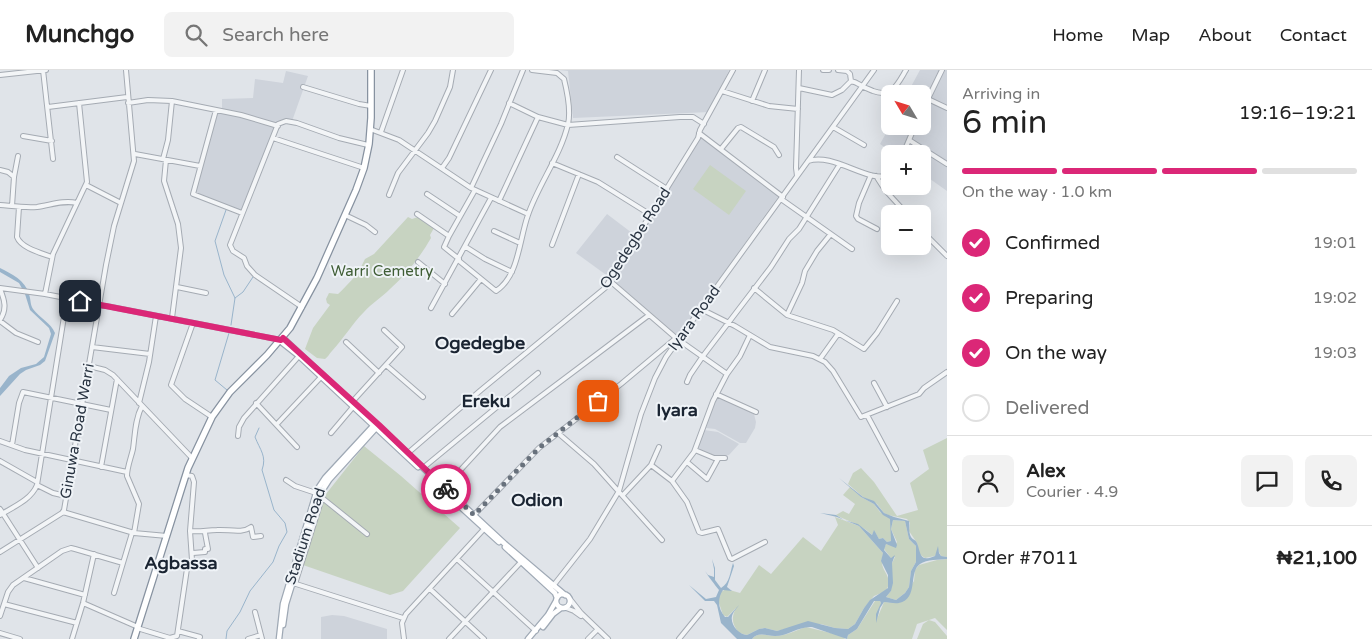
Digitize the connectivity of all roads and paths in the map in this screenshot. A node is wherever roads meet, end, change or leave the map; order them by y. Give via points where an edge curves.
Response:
1 (45, 70) edge
2 (126, 70) edge
3 (371, 70) edge
4 (403, 70) edge
5 (453, 70) edge
6 (491, 70) edge
7 (523, 70) edge
8 (532, 70) edge
9 (733, 70) edge
10 (765, 70) edge
11 (799, 70) edge
12 (823, 70) edge
13 (829, 70) edge
14 (838, 70) edge
15 (874, 70) edge
16 (906, 70) edge
17 (942, 70) edge
18 (0, 75) edge
19 (851, 81) junction
20 (862, 86) junction
21 (303, 87) dead end
22 (799, 88) junction
23 (722, 91) junction
24 (931, 93) edge
25 (127, 97) junction
26 (931, 100) edge
27 (172, 101) junction
28 (752, 102) junction
29 (79, 103) junction
30 (128, 103) junction
31 (509, 103) junction
32 (371, 106) junction
33 (48, 107) junction
34 (947, 108) edge
35 (798, 109) junction
36 (216, 110) junction
37 (538, 117) junction
38 (704, 124) junction
39 (568, 125) junction
40 (278, 126) junction
41 (833, 127) junction
42 (370, 129) junction
43 (380, 132) junction
44 (699, 133) junction
45 (912, 135) edge
46 (23, 136) dead end
47 (273, 138) junction
48 (909, 140) junction
49 (52, 141) junction
50 (864, 145) dead end
51 (907, 145) edge
52 (368, 146) junction
53 (416, 150) junction
54 (721, 150) junction
55 (135, 154) junction
56 (779, 155) dead end
57 (18, 156) dead end
58 (617, 157) dead end
59 (53, 159) dead end
60 (165, 159) junction
61 (808, 161) junction
62 (552, 163) junction
63 (840, 164) junction
64 (947, 164) edge
65 (200, 166) junction
66 (364, 168) junction
67 (442, 168) junction
68 (0, 170) edge
69 (579, 174) junction
70 (870, 175) junction
71 (14, 176) junction
72 (798, 176) junction
73 (876, 176) junction
74 (881, 176) edge
75 (86, 186) junction
76 (473, 189) junction
77 (668, 189) junction
78 (427, 194) dead end
79 (389, 195) dead end
80 (491, 198) junction
81 (782, 198) junction
82 (499, 201) junction
83 (121, 203) junction
84 (77, 204) junction
85 (0, 205) edge
86 (899, 205) edge
87 (12, 206) junction
88 (19, 207) junction
89 (242, 213) junction
90 (416, 214) dead end
91 (528, 214) junction
92 (651, 215) junction
93 (345, 216) junction
94 (460, 216) junction
95 (806, 217) junction
96 (877, 229) dead end
97 (494, 231) dead end
98 (375, 232) dead end
99 (830, 235) junction
100 (449, 236) junction
101 (931, 240) edge
102 (520, 243) junction
103 (552, 245) dead end
104 (466, 247) junction
105 (852, 249) dead end
106 (947, 256) edge
107 (52, 257) junction
108 (459, 260) junction
109 (418, 262) dead end
110 (512, 272) junction
111 (481, 279) junction
112 (610, 281) junction
113 (445, 284) junction
114 (177, 287) junction
115 (754, 288) junction
116 (0, 289) edge
117 (206, 293) dead end
118 (45, 294) junction
119 (67, 298) junction
120 (897, 301) dead end
121 (99, 305) junction
122 (302, 307) junction
123 (431, 308) dead end
124 (701, 309) junction
125 (452, 314) dead end
126 (649, 315) junction
127 (787, 315) junction
128 (156, 316) junction
129 (172, 318) junction
130 (0, 321) edge
131 (728, 322) junction
132 (193, 323) junction
133 (384, 330) dead end
134 (838, 334) junction
135 (750, 335) junction
136 (678, 338) junction
137 (281, 339) junction
138 (38, 342) dead end
139 (346, 342) dead end
140 (92, 347) junction
141 (150, 354) junction
142 (299, 356) junction
143 (703, 356) junction
144 (820, 359) junction
145 (386, 365) junction
146 (88, 366) junction
147 (947, 372) edge
148 (378, 373) junction
149 (538, 373) dead end
150 (727, 374) junction
151 (321, 377) junction
152 (117, 379) junction
153 (687, 382) dead end
154 (874, 382) dead end
155 (716, 394) junction
156 (423, 397) dead end
157 (52, 398) junction
158 (352, 401) junction
159 (256, 403) junction
160 (82, 404) junction
161 (140, 404) junction
162 (353, 407) junction
163 (888, 407) junction
164 (111, 410) junction
165 (756, 412) dead end
166 (867, 415) junction
167 (212, 417) junction
168 (277, 424) junction
169 (376, 426) junction
170 (331, 433) dead end
171 (558, 433) junction
172 (238, 436) dead end
173 (0, 441) edge
174 (12, 445) junction
175 (297, 447) dead end
176 (660, 447) dead end
177 (695, 450) junction
178 (408, 453) junction
179 (42, 454) junction
180 (192, 458) junction
181 (725, 458) dead end
182 (718, 459) junction
183 (0, 461) edge
184 (72, 461) junction
185 (687, 462) junction
186 (651, 465) junction
187 (101, 466) junction
188 (423, 468) junction
189 (896, 469) dead end
190 (127, 472) junction
191 (186, 475) junction
192 (286, 480) dead end
193 (672, 481) junction
194 (37, 484) junction
195 (444, 488) junction
196 (621, 493) junction
197 (66, 496) junction
198 (319, 496) junction
199 (0, 509) edge
200 (63, 512) junction
201 (2, 514) edge
202 (474, 515) junction
203 (484, 529) junction
204 (190, 531) junction
205 (133, 533) junction
206 (205, 533) junction
207 (367, 534) dead end
208 (166, 536) junction
209 (261, 536) dead end
210 (20, 540) junction
211 (662, 540) dead end
212 (765, 542) dead end
213 (0, 552) edge
214 (193, 553) junction
215 (94, 554) junction
216 (457, 559) junction
217 (521, 562) junction
218 (123, 563) junction
219 (38, 568) junction
220 (24, 578) junction
221 (294, 583) junction
222 (553, 586) junction
223 (430, 589) junction
224 (493, 592) junction
225 (114, 593) dead end
226 (565, 594) junction
227 (85, 595) junction
228 (570, 599) junction
229 (556, 600) junction
230 (4, 604) junction
231 (83, 604) junction
232 (564, 608) junction
233 (256, 612) dead end
234 (701, 612) dead end
235 (0, 616) edge
236 (403, 618) junction
237 (465, 622) junction
238 (77, 623) junction
239 (138, 627) junction
240 (178, 631) junction
241 (536, 631) junction
242 (596, 631) junction
243 (0, 633) edge
244 (262, 637) edge
245 (20, 639) edge
246 (72, 639) edge
247 (134, 639) edge
248 (199, 639) edge
249 (248, 639) edge
250 (280, 639) edge
251 (404, 639) edge
252 (449, 639) edge
253 (484, 639) edge
254 (528, 639) edge
255 (532, 639) edge
256 (588, 639) edge
257 (607, 639) edge
258 (679, 639) edge

1 - 18 street
1 - 33 street
2 - 25 street
3 - 32 highway
4 - 43 street
5 - 53 street via 450,87 435,121
6 - 67 street
7 - 31 street
8 - 39 street via 557,73 564,79
9 - 23 street, Ogedegbe Road
10 - 28 street
11 - 22 street
12 - 13 street
14 - 19 street via 847,71
15 - 20 street, Iyara Road
16 - 20 street via 896,86 885,94
17 - 24 street
19 - 20 street
19 - 22 street via 832,95
20 - 41 street, Iyara Road
21 - 32 street
22 - 35 street
23 - 28 street
23 - 38 street, Ogedegbe Road
25 - 29 street
25 - 30 street
26 - 34 street
27 - 30 street
27 - 36 street
27 - 60 street
28 - 35 street
29 - 33 street
29 - 75 street
30 - 55 street
31 - 37 street
31 - 76 street
32 - 42 highway
33 - 49 street
35 - 72 street
36 - 40 street
36 - 65 street
37 - 39 street
37 - 82 street
38 - 39 street via 693,118 680,117
38 - 44 street, Ogedegbe Road
39 - 62 street
40 - 47 street
40 - 52 street via 286,121 297,123
41 - 50 street
41 - 61 street, Iyara Road
42 - 43 street
42 - 52 highway
43 - 53 street
44 - 54 street
44 - 77 street, Ogedegbe Road
45 - 48 street
46 - 49 street
47 - 66 street
47 - 89 street
48 - 51 street
48 - 64 street
49 - 59 street
52 - 66 highway
53 - 67 street
53 - 79 street via 396,177
54 - 56 street via 741,127 774,147
54 - 81 street
55 - 60 street
55 - 83 street, Ginuwa Road Warri
57 - 71 street
58 - 77 street
60 - 65 street
60 - 114 street via 164,181 178,224 181,248
61 - 63 street via 820,159
61 - 72 street, Iyara Road
62 - 69 street
62 - 91 street
63 - 70 street
63 - 95 street
65 - 89 street via 194,195
66 - 93 highway
67 - 76 street
68 - 71 street
69 - 92 street
69 - 103 street
70 - 73 street
70 - 96 street via 856,216
71 - 87 street
72 - 81 street, Iyara Road
73 - 74 street
73 - 86 street
75 - 83 street
75 - 84 street
76 - 80 street
76 - 94 street
77 - 92 street, Ogedegbe Road
78 - 94 street
80 - 82 street
80 - 104 street
81 - 95 street
81 - 124 street, Iyara Road
82 - 91 street
83 - 121 street, Ginuwa Road Warri
84 - 88 street via 60,202
84 - 107 street
85 - 87 street
87 - 88 street
88 - 107 street via 18,241
89 - 122 street via 231,248 244,258 255,275
90 - 100 street
91 - 102 street
92 - 112 street, Ogedegbe Road
93 - 98 street
93 - 122 highway
94 - 100 street
95 - 99 street
95 - 115 street
97 - 102 street
99 - 105 street
99 - 127 street via 805,271
100 - 108 street via 444,247
101 - 106 street
102 - 110 street
104 - 108 street
104 - 110 street
107 - 118 street
108 - 111 street
108 - 113 street
109 - 113 street
110 - 111 street via 496,291
111 - 125 street
112 - 126 street
112 - 178 street, Ogedegbe Road
113 - 123 street
114 - 117 street
114 - 129 street
115 - 127 street
115 - 131 street
116 - 118 street
116 - 130 street via 5,303
118 - 119 street
119 - 121 street
119 - 157 street
120 - 134 street via 866,348
121 - 128 street
121 - 140 street, Ginuwa Road Warri
122 - 137 highway
124 - 131 street
124 - 136 street, Iyara Road
126 - 136 street
126 - 195 street via 500,427
127 - 134 street via 827,327
128 - 129 street
128 - 141 street
129 - 132 street
130 - 138 street via 16,333
131 - 135 street
131 - 143 street
132 - 137 street
132 - 167 street via 171,385
133 - 145 street via 402,347
134 - 144 street
135 - 144 street via 770,347
135 - 150 street
136 - 143 street
136 - 171 street
136 - 196 street, Iyara Road via 660,367 641,414
137 - 142 main road
137 - 158 main road
137 - 167 highway via 230,392
139 - 148 street
140 - 141 street
140 - 146 street, Ginuwa Road Warri
141 - 161 street
142 - 151 main road
142 - 159 street
143 - 150 street
143 - 153 street
144 - 166 street via 833,371 860,416
145 - 148 street
145 - 156 street
146 - 152 street via 106,370
146 - 160 street, Ginuwa Road Warri
147 - 163 street via 919,394
148 - 158 street
149 - 188 street
150 - 155 street
151 - 162 main road
151 - 168 street
152 - 161 street
152 - 164 street
154 - 163 street
155 - 165 street
155 - 177 street
157 - 160 street
157 - 174 street via 23,392
157 - 179 street
158 - 169 main road
159 - 168 street
159 - 172 street via 240,423
160 - 164 street
160 - 184 street, Ginuwa Road Warri
161 - 180 street
161 - 190 street
162 - 169 main road
162 - 170 street
163 - 166 street
164 - 187 street
166 - 189 street
167 - 180 highway
168 - 175 street
169 - 178 main road
169 - 198 main road, Stadium Road via 325,478
169 - 203 main road
171 - 196 street
171 - 202 street
173 - 174 street
174 - 179 street
176 - 186 street
177 - 182 street
177 - 185 street
178 - 188 main road
179 - 184 street
179 - 194 street
180 - 191 highway
181 - 182 street
182 - 185 street via 707,479
183 - 194 street
184 - 187 street
184 - 197 street, Ginuwa Road Warri
185 - 193 street
186 - 193 street
186 - 196 street
187 - 190 street
188 - 195 main road
190 - 205 street via 139,504
191 - 204 street via 192,476 194,482
191 - 208 highway
192 - 198 street
193 - 212 street via 686,502 697,529 702,533 718,529 730,558
194 - 197 street
194 - 201 street via 26,498
195 - 202 main road
196 - 211 street
196 - 222 street, Iyara Road
197 - 200 street, Ginuwa Road Warri
198 - 207 street
198 - 221 main road, Stadium Road
198 - 250 main road, Stadium Road via 283,604
199 - 201 street
200 - 205 street
200 - 210 street, Ginuwa Road Warri
201 - 210 street
202 - 222 main road
203 - 216 street
203 - 217 main road
204 - 206 street
204 - 214 street
205 - 208 street
205 - 218 street
206 - 209 street via 243,531 251,527 254,537
206 - 214 street via 208,549
208 - 239 highway
210 - 213 street, Ginuwa Road Warri
210 - 219 street
214 - 240 street via 192,560 188,562
215 - 218 street
215 - 219 street via 68,549
215 - 227 street
216 - 223 street
216 - 224 street
217 - 224 street
217 - 229 main road via 555,593
218 - 225 street
219 - 220 street
220 - 227 street
220 - 230 street via 9,589
221 - 236 street
221 - 250 main road, Stadium Road
222 - 226 main road
223 - 236 street
223 - 237 street
224 - 237 street
224 - 241 street
226 - 228 main road
226 - 229 main road
227 - 231 street
228 - 232 main road
228 - 257 street
229 - 232 main road via 558,606
229 - 241 main road
230 - 235 street
230 - 238 street
231 - 238 street
231 - 239 street
232 - 242 street via 576,612
232 - 255 main road via 553,614
233 - 244 street
234 - 258 street
236 - 251 street
237 - 252 street
237 - 253 street
238 - 246 street
239 - 240 street via 170,638 176,637
239 - 247 highway
240 - 248 street
241 - 254 main road
242 - 256 street
242 - 257 street
243 - 245 street
244 - 249 street

